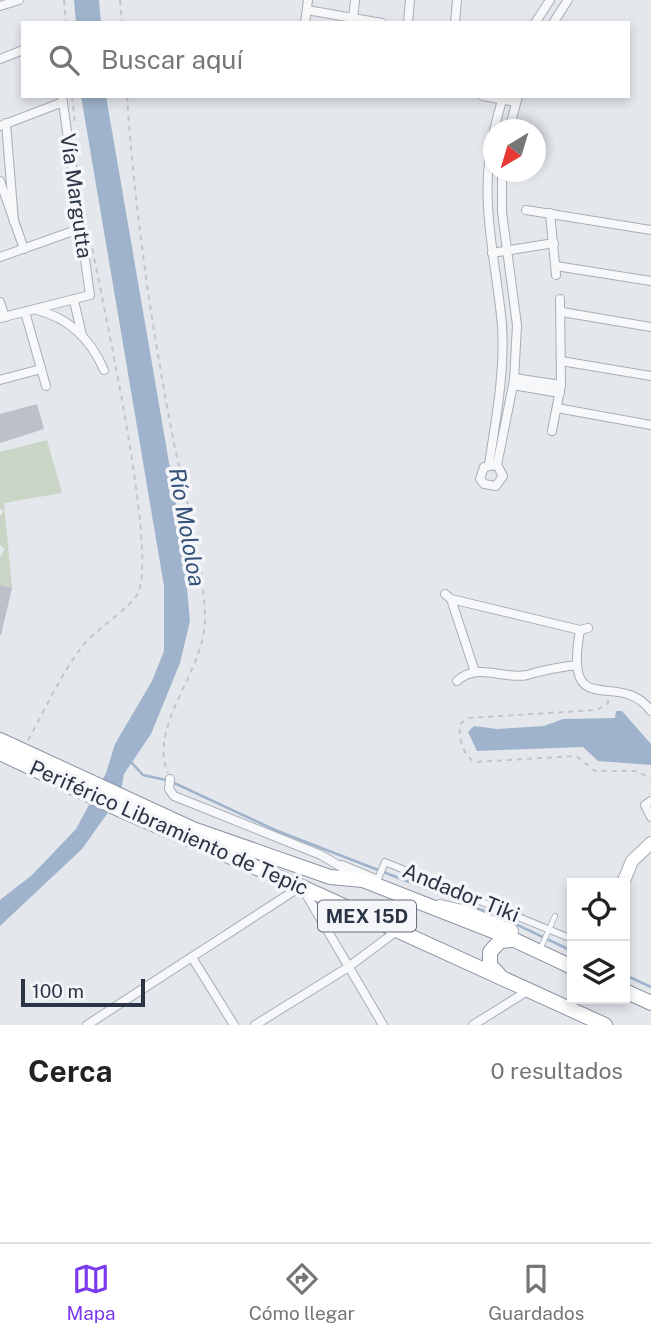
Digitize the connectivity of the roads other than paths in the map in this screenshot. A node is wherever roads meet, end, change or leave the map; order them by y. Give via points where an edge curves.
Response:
1 (19, 0) edge
2 (308, 0) edge
3 (355, 0) edge
4 (410, 0) edge
5 (457, 0) edge
6 (550, 0) edge
7 (568, 0) edge
8 (0, 6) edge
9 (307, 10) junction
10 (352, 18) junction
11 (305, 21) edge
12 (365, 21) edge
13 (408, 21) edge
14 (455, 21) edge
15 (536, 21) edge
16 (554, 21) edge
17 (21, 51) edge
18 (0, 59) edge
19 (502, 98) edge
20 (63, 99) edge
21 (517, 99) edge
22 (497, 119) edge
23 (512, 119) edge
24 (3, 125) edge
25 (487, 182) edge
26 (502, 182) edge
27 (12, 184) junction
28 (1, 186) edge
29 (526, 210) dead end
30 (550, 213) junction
31 (14, 222) junction
32 (79, 229) junction
33 (651, 230) edge
34 (554, 243) junction
35 (24, 249) junction
36 (507, 250) junction
37 (492, 253) junction
38 (0, 257) edge
39 (651, 281) edge
40 (561, 299) dead end
41 (74, 301) junction
42 (0, 302) edge
43 (29, 311) junction
44 (562, 312) junction
45 (2, 318) edge
46 (651, 327) edge
47 (82, 335) junction
48 (561, 361) junction
49 (41, 369) junction
50 (104, 370) dead end
51 (651, 376) edge
52 (0, 380) edge
53 (513, 382) junction
54 (46, 386) dead end
55 (560, 389) junction
56 (557, 408) junction
57 (651, 425) edge
58 (552, 431) dead end
59 (576, 665) junction
60 (475, 672) junction
61 (457, 681) dead end
62 (651, 711) edge
63 (0, 740) edge
64 (0, 753) edge
65 (170, 782) road end
66 (88, 789) junction
67 (651, 802) edge
68 (129, 808) junction
69 (651, 817) edge
70 (651, 842) edge
71 (321, 855) junction
72 (625, 878) edge
73 (363, 880) junction
74 (301, 887) junction
75 (419, 901) junction
76 (555, 916) dead end
77 (398, 930) junction
78 (548, 931) junction
79 (567, 937) edge
80 (514, 940) junction
81 (542, 944) junction
82 (567, 957) edge
83 (193, 959) junction
84 (567, 965) edge
85 (347, 968) junction
86 (502, 978) junction
87 (630, 986) edge
88 (528, 990) junction
89 (630, 993) edge
90 (651, 996) edge
91 (651, 1003) edge
92 (593, 1022) edge
93 (88, 1025) edge
94 (234, 1025) edge
95 (255, 1025) edge
96 (383, 1025) edge
97 (473, 1025) edge
98 (605, 1025) edge

1 - 8 street
2 - 9 street
3 - 10 street
4 - 13 street
5 - 14 street
6 - 15 street
7 - 16 street
9 - 10 street
9 - 11 street
10 - 12 street
17 - 18 street
19 - 21 street
19 - 22 street
20 - 24 street
20 - 32 street, Vía Margutta
21 - 23 street
24 - 27 street
25 - 37 street
26 - 36 street
27 - 28 street
27 - 31 street
28 - 31 street
29 - 30 street
30 - 33 street
30 - 34 street
31 - 35 street
32 - 35 street
32 - 41 street, Vía Margutta via 90,295
34 - 36 street
34 - 39 street via 556,270
35 - 38 street
36 - 37 street
36 - 53 street via 517,325
37 - 53 street via 502,326 493,465
40 - 44 street
41 - 43 street
41 - 47 street
42 - 45 street
43 - 45 street
43 - 47 street via 50,313
43 - 49 street
44 - 46 street
44 - 48 street
47 - 50 street
48 - 51 street
48 - 55 street
49 - 52 street
49 - 54 street
53 - 55 street
55 - 56 street
56 - 57 street
56 - 58 street
59 - 60 street via 542,668 526,675
59 - 60 street via 584,629 448,596
59 - 62 street via 593,692 631,693
60 - 61 street
63 - 66 highway, Periférico Libramiento de Tepic / MEX 15D
64 - 66 highway, Periférico Libramiento de Tepic / MEX 15D
65 - 71 street via 171,793 179,798
66 - 68 highway, Periférico Libramiento de Tepic / MEX 15D
67 - 69 street via 645,805
68 - 73 highway, Periférico Libramiento de Tepic / MEX 15D via 297,867
68 - 74 highway, Periférico Libramiento de Tepic / MEX 15D
70 - 72 main road via 632,861
71 - 73 street
71 - 78 street, Andador Tiki via 378,879 385,862
73 - 75 highway, Periférico Libramiento de Tepic / MEX 15D
74 - 77 highway, Periférico Libramiento de Tepic / MEX 15D
74 - 83 street
74 - 85 street
75 - 80 highway, Periférico Libramiento de Tepic / MEX 15D
75 - 81 main road via 467,912
76 - 78 lane
77 - 85 street
77 - 86 highway, Periférico Libramiento de Tepic / MEX 15D
78 - 79 street, Andador Tiki
78 - 81 lane
80 - 84 highway, Periférico Libramiento de Tepic / MEX 15D
80 - 86 highway via 500,941 491,952 490,965
81 - 82 main road
83 - 93 street
83 - 94 street
85 - 95 street
85 - 96 street
86 - 88 highway, Periférico Libramiento de Tepic / MEX 15D
87 - 90 main road
88 - 92 highway, Periférico Libramiento de Tepic / MEX 15D
88 - 97 street
89 - 91 highway
92 - 98 highway, Periférico Libramiento de Tepic / MEX 15D

